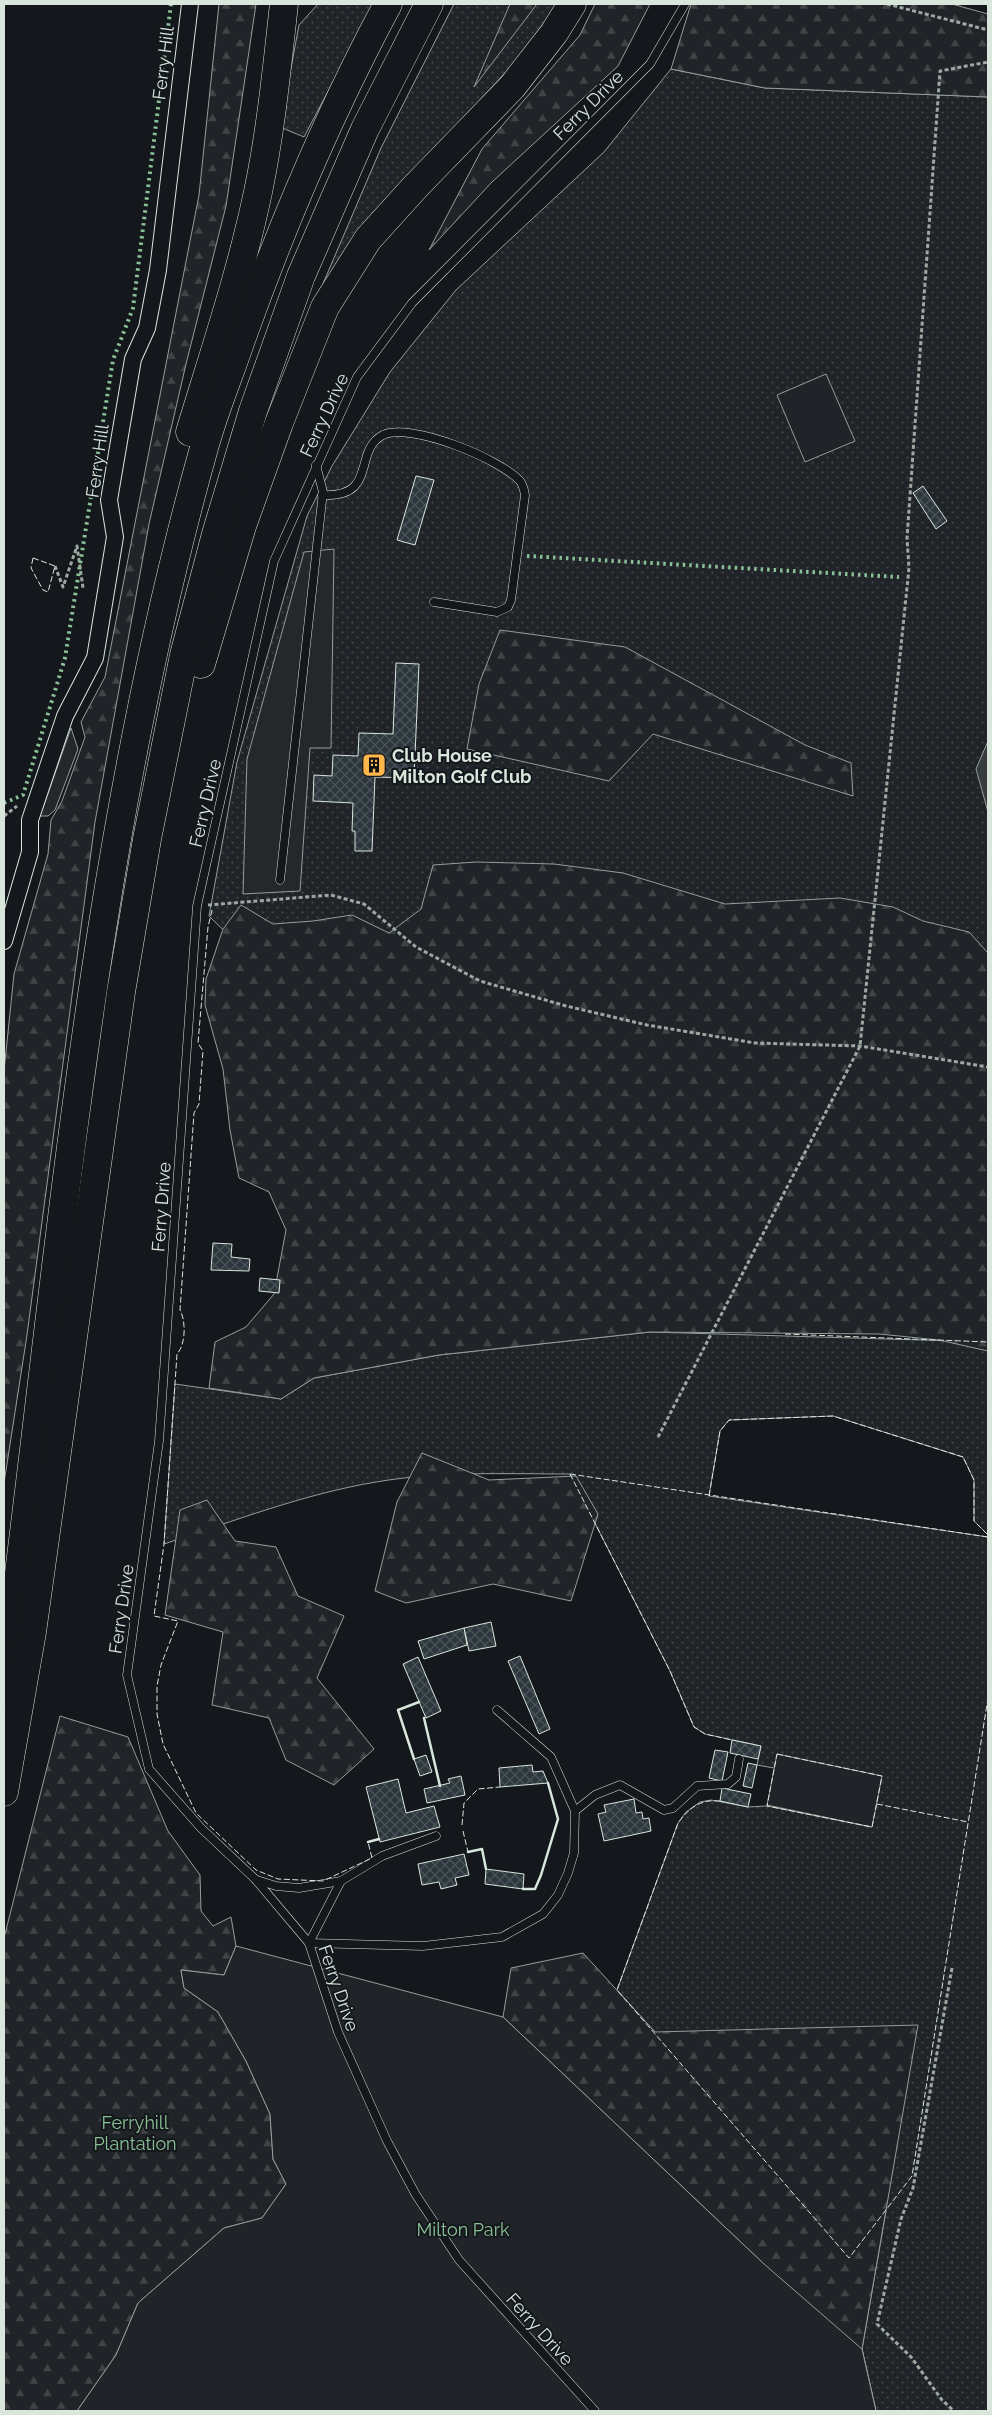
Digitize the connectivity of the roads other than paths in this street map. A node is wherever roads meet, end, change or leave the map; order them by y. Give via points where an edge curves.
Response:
1 (190, 4) edge
2 (284, 4) edge
3 (388, 4) edge
4 (430, 4) edge
5 (572, 4) edge
6 (685, 4) edge
7 (316, 465) junction
8 (322, 495) junction
9 (434, 602) dead end
10 (120, 817) junction
11 (148, 839) junction
12 (280, 880) dead end
13 (4, 941) edge
14 (4, 1691) edge
15 (497, 1710) dead end
16 (740, 1759) dead end
17 (4, 1792) edge
18 (575, 1811) junction
19 (436, 1836) dead end
20 (255, 1879) junction
21 (341, 1881) junction
22 (309, 1943) junction
23 (595, 2411) edge

1 - 13 street, Ferry Hill via 158,270 147,328 133,359 109,500 115,537 95,658 65,716 30,820 30,852
2 - 10 highway via 272,111 258,191 240,266 186,445 146,613
3 - 10 highway via 307,170 265,272 204,444 161,616
4 - 11 highway via 365,129 341,184 301,276 253,411 184,655
5 - 11 highway via 512,87 368,239 325,306 278,423 242,526
6 - 7 lane, Ferry Drive via 650,64 412,303 356,377
7 - 8 lane
7 - 20 lane, Ferry Drive via 274,561 198,906 159,1441 127,1675 149,1769 201,1828
8 - 9 lane via 340,496 349,492 357,483 373,446 382,436 393,432 428,435 487,459 518,479 525,494 508,607 497,612
8 - 12 lane
10 - 14 highway via 84,1047
11 - 17 highway via 121,992 32,1632
15 - 18 lane via 551,1757
16 - 18 lane via 736,1777 728,1784 697,1786 673,1808 664,1810 620,1786 595,1796
18 - 22 lane via 574,1853 558,1895 543,1914 502,1938 423,1946
19 - 21 lane via 382,1856
20 - 21 lane via 276,1886 299,1888
20 - 22 lane, Ferry Drive
21 - 22 lane
22 - 23 lane, Ferry Drive via 338,2032 379,2125 416,2195 459,2260

